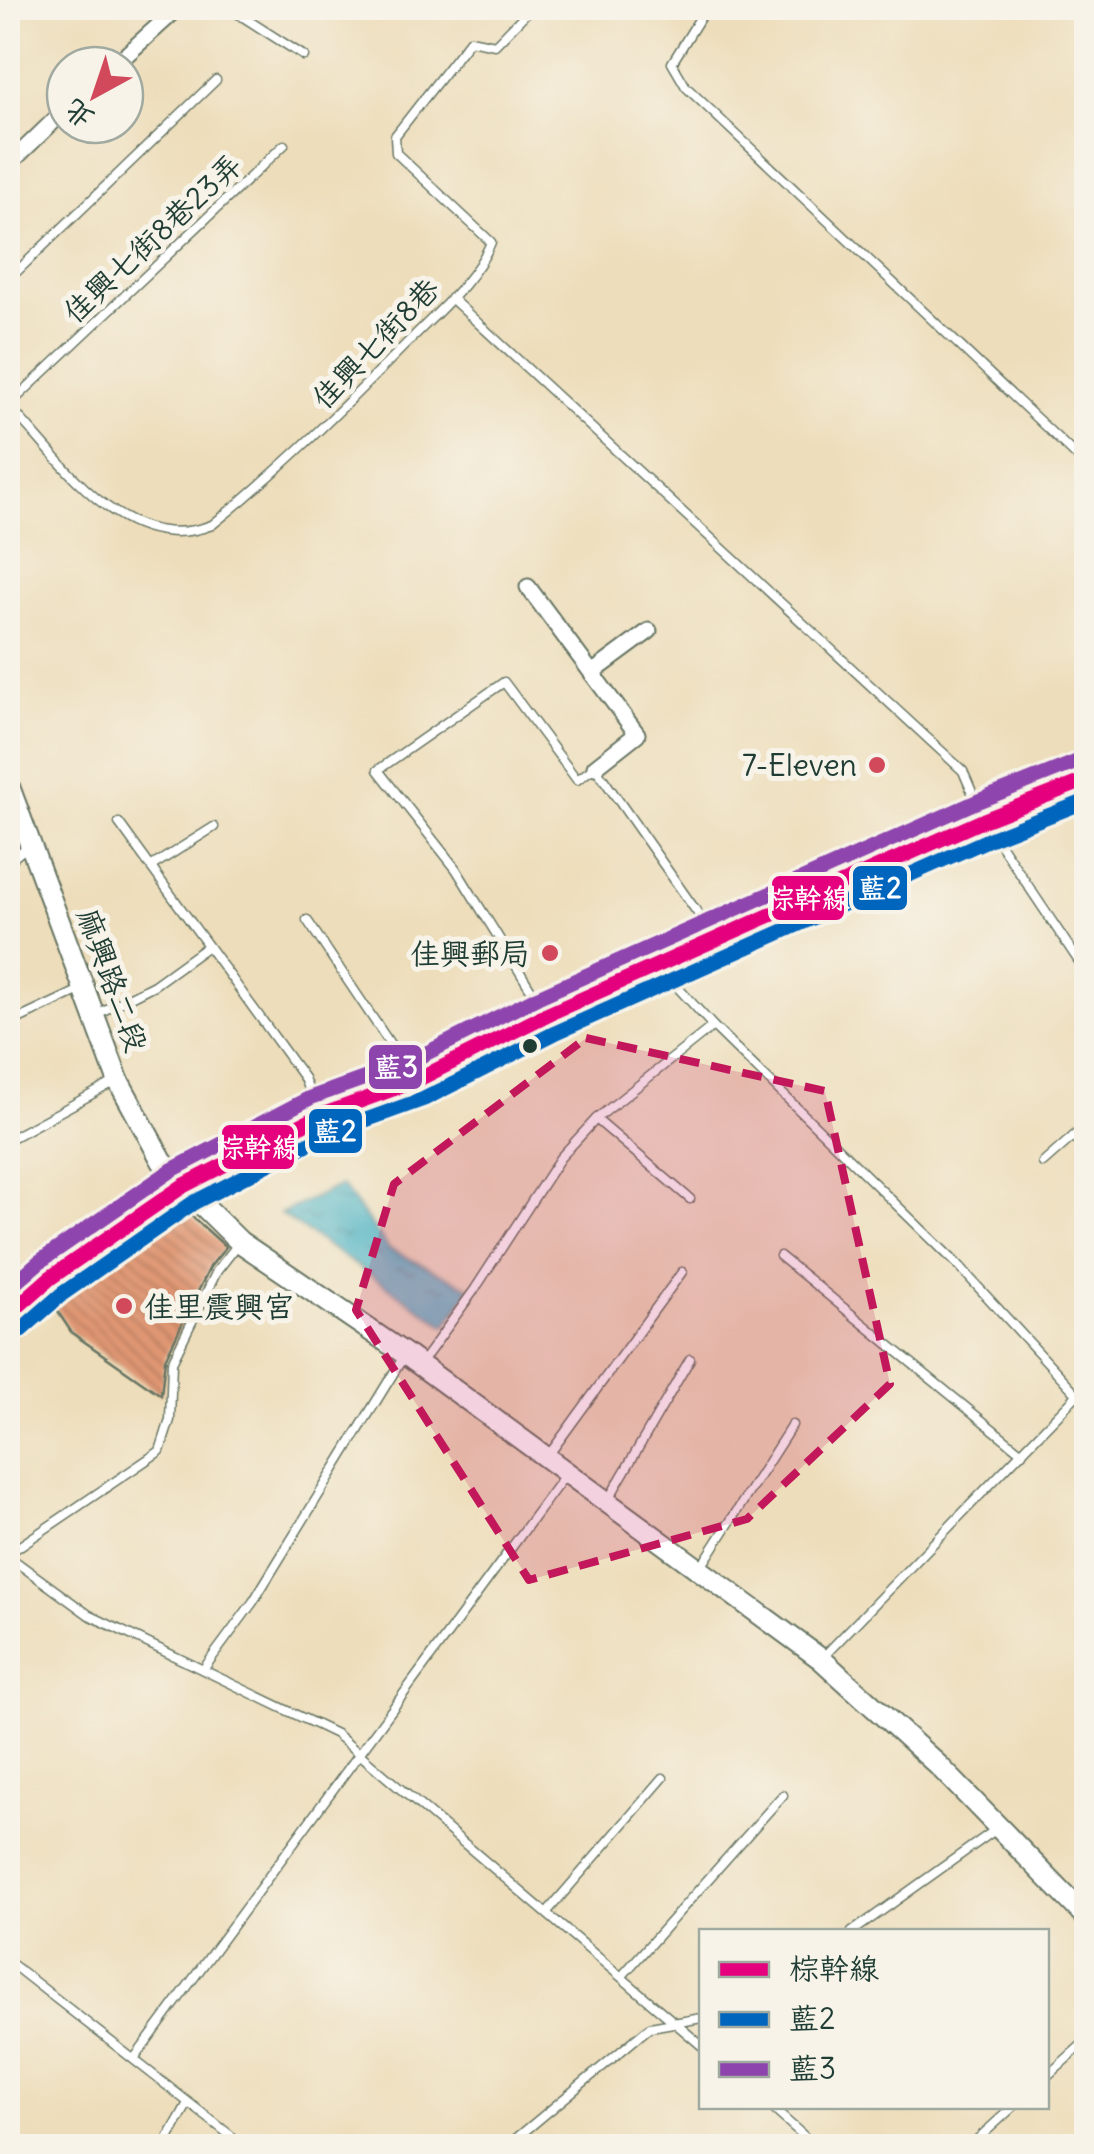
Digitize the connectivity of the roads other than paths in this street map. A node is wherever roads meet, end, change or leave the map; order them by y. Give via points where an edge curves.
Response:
1 (177, 8) edge
2 (229, 8) edge
3 (531, 8) edge
4 (706, 8) edge
5 (137, 45) edge
6 (304, 56) dead end
7 (216, 80) dead end
8 (45, 129) edge
9 (284, 145) dead end
10 (8, 165) edge
11 (8, 280) edge
12 (451, 298) junction
13 (8, 406) edge
14 (1086, 466) edge
15 (528, 587) dead end
16 (649, 630) dead end
17 (592, 673) junction
18 (595, 767) junction
19 (1086, 780) edge
20 (8, 784) edge
21 (984, 820) junction
22 (119, 822) dead end
23 (214, 828) dead end
24 (30, 844) junction
25 (8, 862) edge
26 (152, 866) junction
27 (307, 920) dead end
28 (717, 940) junction
29 (208, 946) junction
30 (658, 966) junction
31 (1086, 972) edge
32 (85, 988) junction
33 (546, 1015) junction
34 (94, 1016) junction
35 (8, 1024) edge
36 (713, 1026) junction
37 (118, 1080) junction
38 (415, 1080) junction
39 (319, 1116) junction
40 (596, 1118) junction
41 (1086, 1126) edge
42 (8, 1140) edge
43 (1044, 1163) dead end
44 (182, 1186) junction
45 (690, 1199) dead end
46 (240, 1242) junction
47 (780, 1256) dead end
48 (682, 1272) dead end
49 (8, 1315) edge
50 (412, 1360) junction
51 (690, 1360) dead end
52 (1077, 1394) junction
53 (1086, 1404) edge
54 (792, 1425) dead end
55 (1022, 1454) junction
56 (546, 1460) junction
57 (565, 1474) junction
58 (606, 1504) junction
59 (8, 1555) edge
60 (698, 1571) junction
61 (821, 1660) junction
62 (205, 1667) junction
63 (362, 1752) junction
64 (663, 1778) dead end
65 (783, 1795) dead end
66 (998, 1828) junction
67 (547, 1912) junction
68 (1086, 1917) edge
69 (856, 1929) edge
70 (8, 1961) edge
71 (622, 1976) junction
72 (699, 2019) edge
73 (679, 2025) junction
74 (1086, 2041) edge
75 (699, 2043) edge
76 (134, 2059) junction
77 (1049, 2074) edge
78 (188, 2103) junction
79 (773, 2109) edge
80 (1011, 2109) edge
81 (164, 2146) edge
82 (244, 2146) edge
83 (507, 2146) edge
84 (814, 2146) edge
85 (970, 2146) edge

1 - 5 street
2 - 6 lane
3 - 12 lane, 佳興七街8巷 via 495,45 470,40 395,136 396,153 491,242
4 - 14 lane via 676,51 676,75
7 - 11 lane
8 - 10 street
9 - 13 lane, 佳興七街8巷23弄
12 - 13 lane, 佳興七街8巷 via 329,423 212,525 190,533 164,535 126,522
12 - 21 lane via 963,772
15 - 17 street
16 - 17 street
17 - 18 street via 637,734
18 - 28 lane
18 - 33 lane via 577,780 504,682 378,770 456,869
19 - 21 main road
20 - 24 street, 麻興路二段
21 - 28 main road
21 - 31 lane
22 - 26 lane
23 - 26 lane
24 - 25 lane
24 - 32 street, 麻興路二段
26 - 29 lane
27 - 38 lane
28 - 30 main road
29 - 34 lane
29 - 39 lane via 304,1078
30 - 33 main road
30 - 36 lane
32 - 34 street, 麻興路二段
32 - 35 lane
33 - 38 main road
34 - 37 street, 麻興路二段
36 - 40 lane
36 - 52 lane via 955,1262
37 - 42 lane
37 - 44 street, 麻興路二段
38 - 39 main road
39 - 44 main road
40 - 45 lane
40 - 50 lane via 530,1200 476,1288
41 - 43 lane
44 - 46 street, 麻興路二段
44 - 49 main road
46 - 50 street, 麻興路二段
46 - 59 lane via 217,1271 172,1362 170,1420 160,1451
47 - 55 lane
48 - 56 lane
50 - 56 street, 麻興路二段
50 - 62 lane
51 - 58 lane
52 - 53 lane
52 - 55 lane
54 - 60 lane
55 - 61 lane
56 - 57 street, 麻興路二段
57 - 58 street, 麻興路二段
57 - 63 lane
58 - 60 street, 麻興路二段
59 - 62 lane via 89,1615
60 - 61 street, 麻興路二段
61 - 66 street, 麻興路二段
62 - 63 lane
63 - 67 lane
63 - 76 lane
64 - 67 lane
65 - 71 lane
66 - 68 street, 麻興路二段
66 - 69 lane
67 - 71 lane
70 - 76 lane
71 - 73 lane
72 - 73 lane
73 - 75 lane
73 - 83 lane via 650,2027
74 - 77 lane
76 - 78 lane
78 - 81 lane
78 - 82 lane
79 - 84 lane
80 - 85 lane

